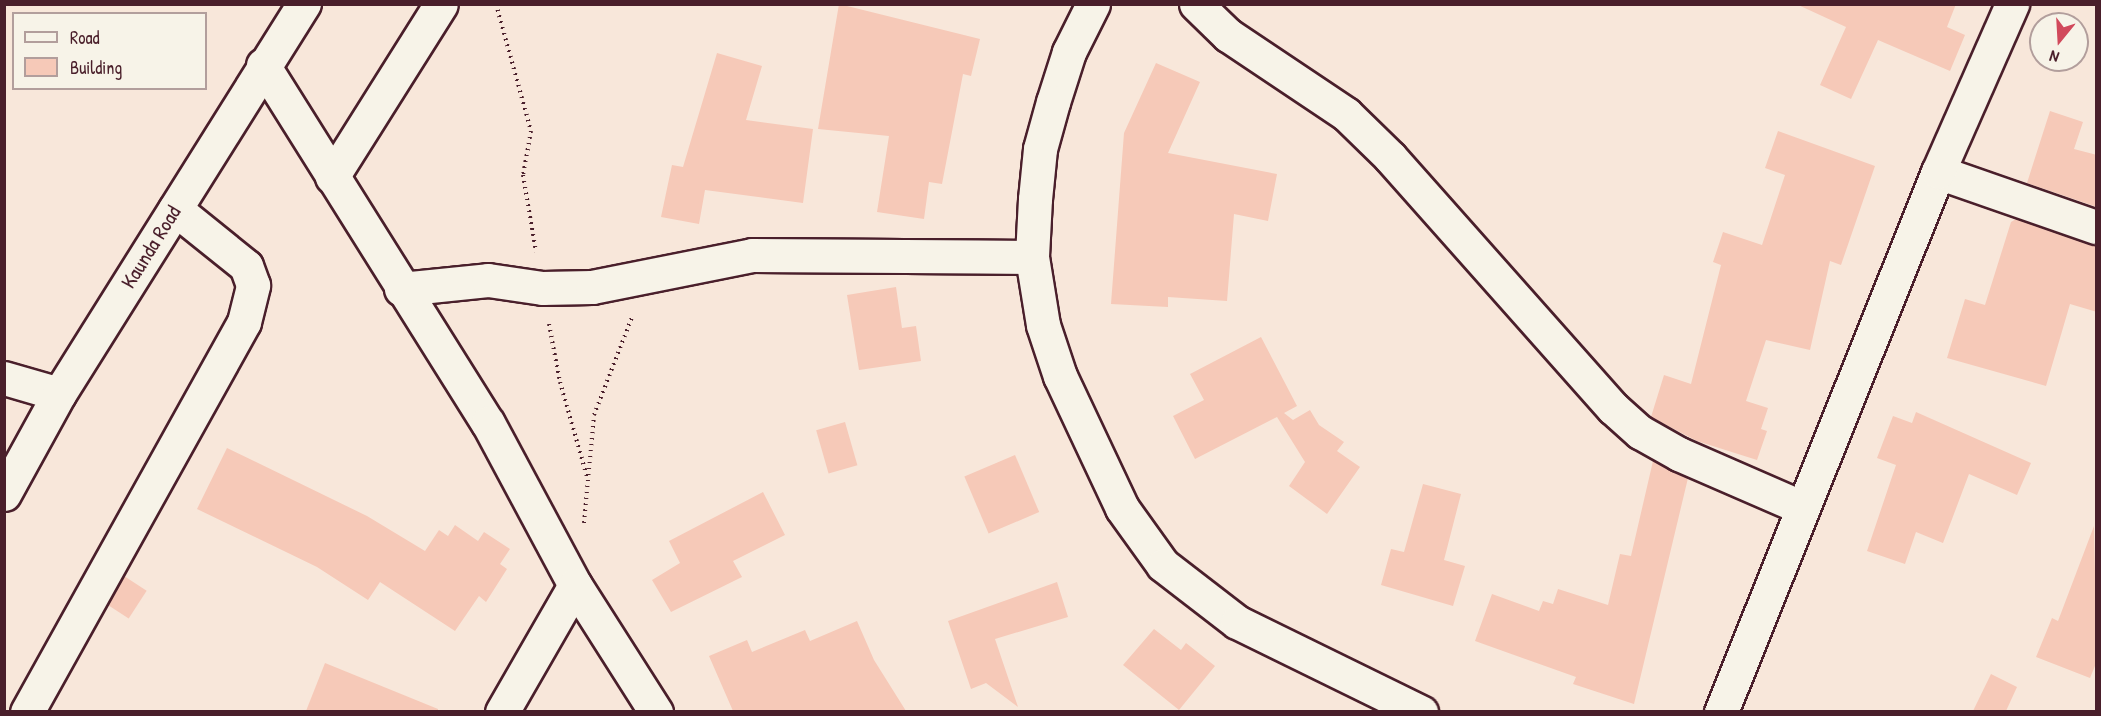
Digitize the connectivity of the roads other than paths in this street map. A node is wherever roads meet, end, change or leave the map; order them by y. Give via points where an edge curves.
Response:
1 (304, 4) edge
2 (441, 4) edge
3 (1093, 4) edge
4 (1196, 4) edge
5 (2012, 4) edge
6 (263, 65) junction
7 (1938, 172) junction
8 (332, 177) junction
9 (175, 209) junction
10 (2097, 227) edge
11 (1032, 257) junction
12 (401, 289) junction
13 (4, 378) edge
14 (59, 394) junction
15 (4, 494) edge
16 (1803, 508) junction
17 (575, 585) junction
18 (27, 711) edge
19 (502, 711) edge
20 (656, 711) edge
21 (1421, 711) edge
22 (1721, 711) edge

1 - 6 street, Kaunda Road
2 - 8 street
3 - 11 street via 1069,52 1040,149
4 - 16 street via 1228,36 1346,114 1390,156 1613,408 1640,432 1679,454
5 - 7 street
6 - 8 street
6 - 9 street, Kaunda Road
7 - 10 street
7 - 16 street
8 - 12 street
9 - 14 street, Kaunda Road
9 - 18 street via 246,266 253,285 244,322
11 - 12 street via 752,255 700,262 592,287 542,288 488,280
11 - 21 street via 1043,325 1060,376 1122,508 1162,565 1237,622
12 - 17 street via 488,423
13 - 14 street
14 - 15 street, Kaunda Road
16 - 22 street
17 - 19 street
17 - 20 street

